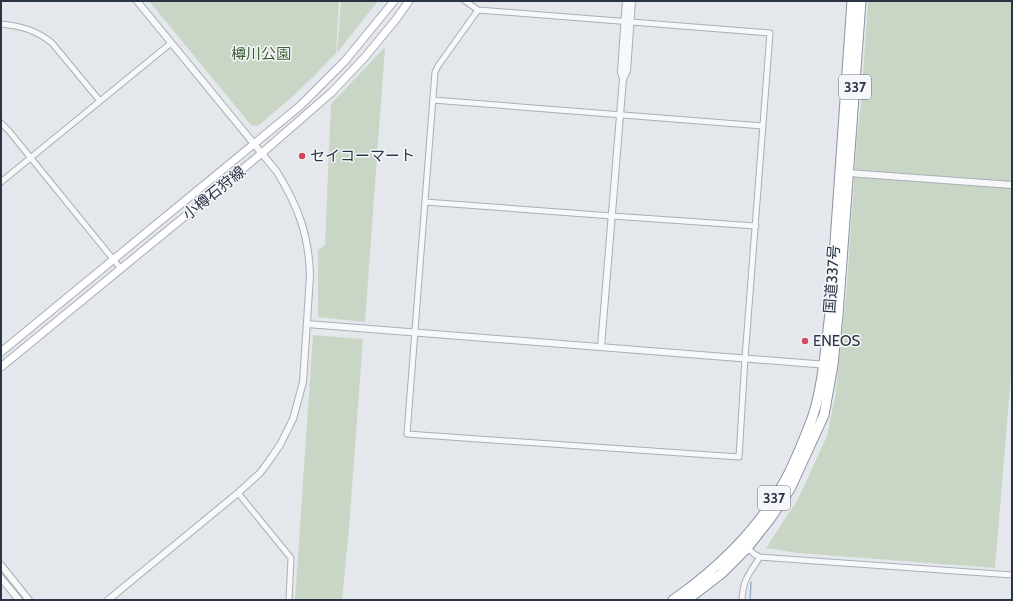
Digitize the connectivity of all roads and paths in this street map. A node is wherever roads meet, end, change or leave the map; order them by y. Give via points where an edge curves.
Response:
1 (137, 1) edge
2 (394, 1) edge
3 (409, 1) edge
4 (465, 1) edge
5 (626, 1) edge
6 (632, 1) edge
7 (852, 1) edge
8 (861, 1) edge
9 (478, 10) junction
10 (627, 21) junction
11 (1, 24) edge
12 (172, 42) junction
13 (433, 100) junction
14 (100, 101) junction
15 (620, 115) junction
16 (1, 123) edge
17 (763, 126) junction
18 (254, 144) junction
19 (262, 153) junction
20 (30, 158) junction
21 (844, 172) junction
22 (1, 182) edge
23 (1012, 184) edge
24 (426, 202) junction
25 (612, 216) junction
26 (756, 226) junction
27 (114, 259) junction
28 (121, 269) junction
29 (307, 324) junction
30 (415, 333) junction
31 (601, 347) junction
32 (1, 352) edge
33 (745, 358) junction
34 (828, 365) junction
35 (1, 367) edge
36 (238, 493) junction
37 (744, 545) junction
38 (760, 557) junction
39 (1, 565) edge
40 (1012, 575) edge
41 (1, 578) edge
42 (27, 599) edge
43 (19, 600) edge
44 (108, 600) edge
45 (289, 600) edge
46 (673, 600) edge
47 (687, 600) edge
48 (742, 600) edge

1 - 12 street
2 - 18 main road, 小樽石狩線 via 345,61 300,106
3 - 19 main road, 小樽石狩線 via 332,92
4 - 9 street
5 - 10 street
6 - 10 street
7 - 21 highway, 国道337号 / 337
8 - 21 highway, 国道337号 / 337
9 - 10 street
9 - 13 street via 435,72
10 - 15 street via 621,72 623,79
10 - 17 street via 770,33
11 - 14 street via 29,29 46,38
12 - 14 street
12 - 18 street
13 - 15 street
13 - 24 street
14 - 20 street
15 - 17 street
15 - 25 street
16 - 20 street
17 - 26 street
18 - 19 street
18 - 27 main road, 小樽石狩線
19 - 28 main road, 小樽石狩線
19 - 29 street via 287,187 303,223 310,260
20 - 22 street
20 - 27 street
21 - 23 street
21 - 34 highway, 国道337号 / 337 via 830,313
24 - 25 street
24 - 30 street
25 - 26 street
25 - 31 street
26 - 33 street
27 - 28 street
27 - 32 main road, 小樽石狩線
28 - 35 main road, 小樽石狩線
29 - 30 street
29 - 36 street via 303,382 293,419 269,461
30 - 31 street
30 - 33 street via 407,434 739,457
31 - 33 street
33 - 34 street
34 - 37 highway, 国道337号 / 337 via 824,415 809,450 790,489 770,520
36 - 44 street
36 - 45 street via 291,558
37 - 38 street
37 - 46 highway, 国道337号 / 337
37 - 47 highway, 国道337号 / 337 via 720,574
38 - 40 street
38 - 48 street via 746,578
39 - 42 street
41 - 43 street

